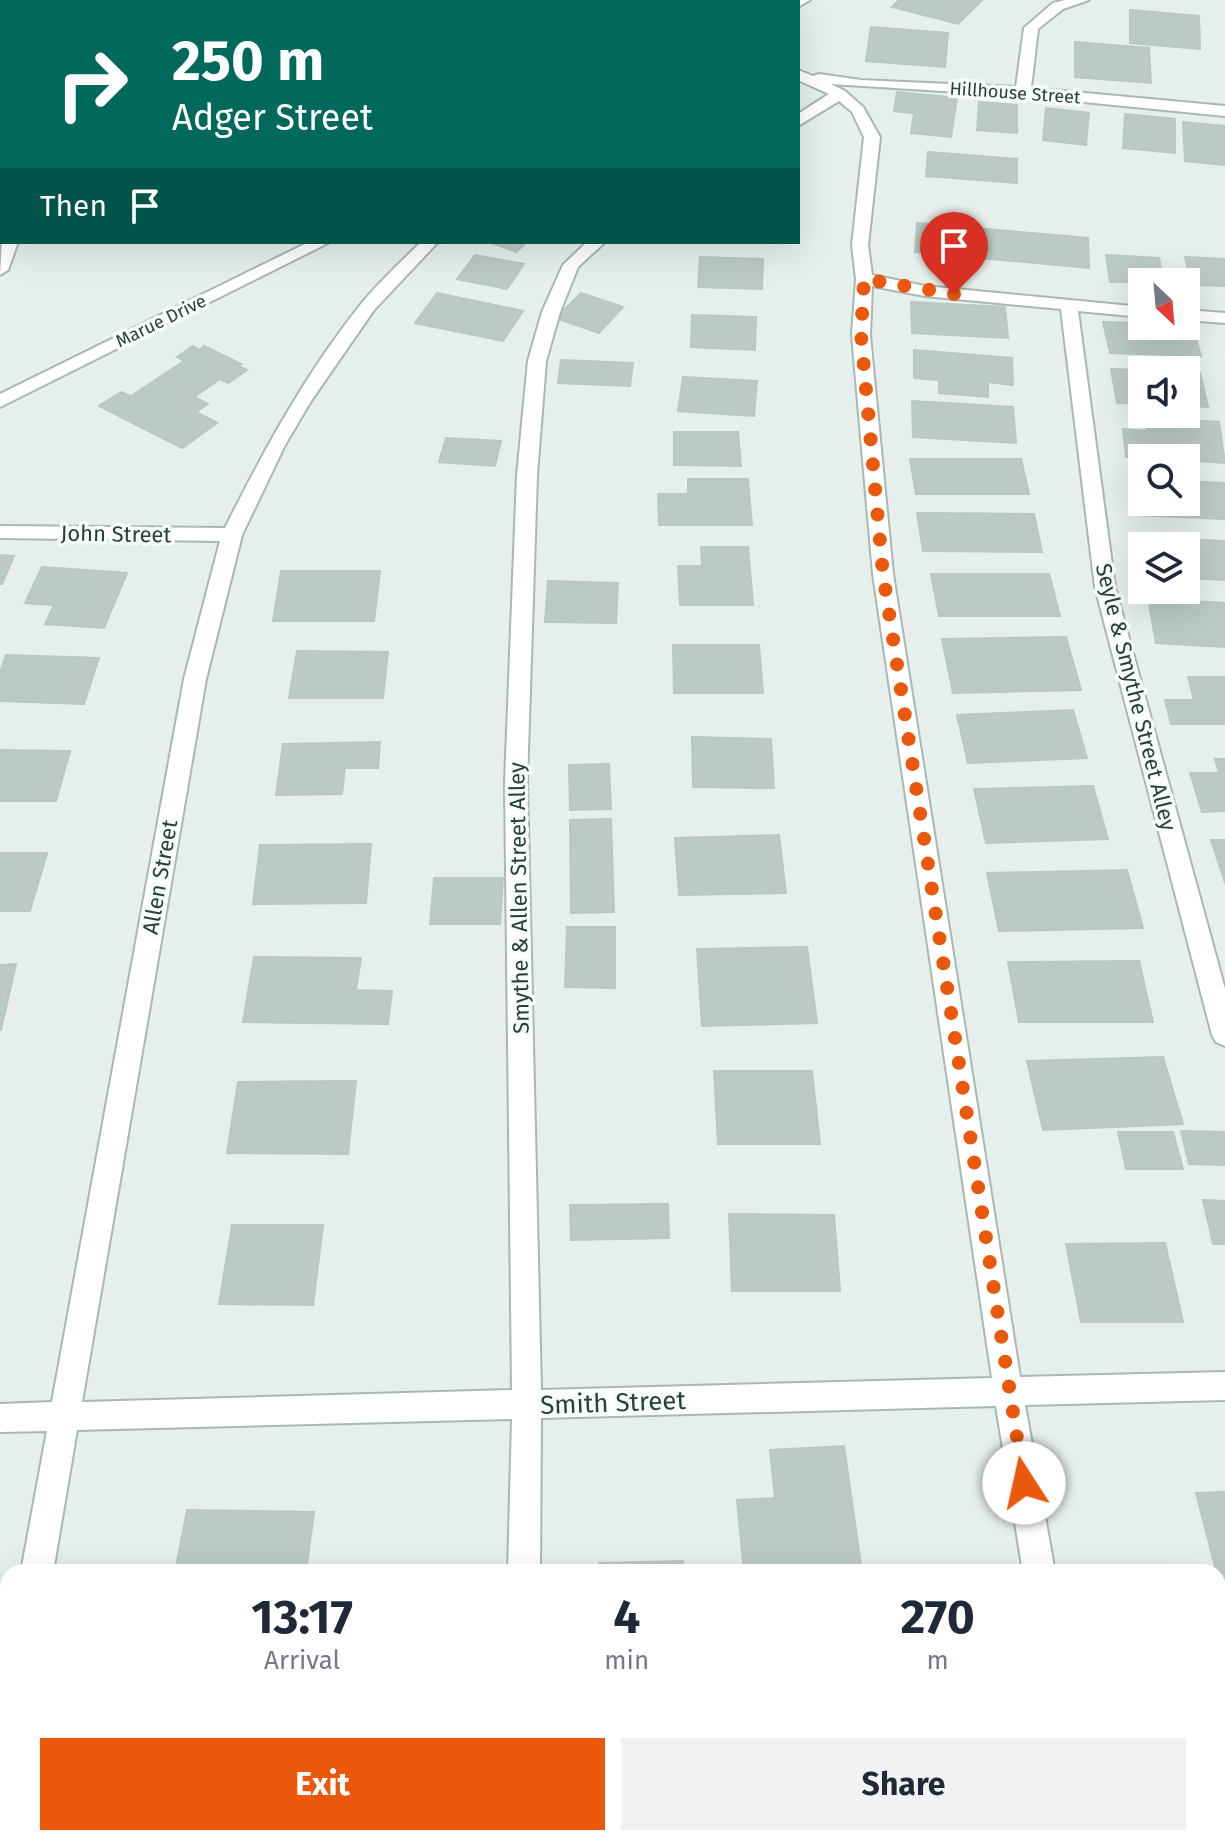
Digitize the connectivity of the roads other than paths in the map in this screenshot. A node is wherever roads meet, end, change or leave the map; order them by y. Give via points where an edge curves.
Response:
1 (1082, 0) edge
2 (802, 75) edge
3 (1023, 92) junction
4 (840, 94) junction
5 (1225, 111) edge
6 (800, 120) edge
7 (9, 244) edge
8 (318, 244) edge
9 (428, 244) edge
10 (595, 244) edge
11 (0, 270) edge
12 (864, 279) junction
13 (1069, 306) junction
14 (1128, 311) edge
15 (1200, 316) edge
16 (1225, 318) edge
17 (0, 401) edge
18 (0, 532) edge
19 (232, 535) junction
20 (1225, 1035) edge
21 (1225, 1386) edge
22 (1008, 1391) junction
23 (527, 1405) junction
24 (64, 1417) junction
25 (0, 1418) edge
26 (38, 1564) edge
27 (524, 1564) edge
28 (1038, 1564) edge

1 - 3 street via 1058,6 1031,28
2 - 3 street, Hillhouse Street via 861,84
2 - 4 street
3 - 5 street, Hillhouse Street
4 - 6 street
4 - 12 street via 858,110 872,137 860,245
7 - 11 street
8 - 17 street, Marue Drive
9 - 19 street, Allen Street via 368,306 302,401
10 - 23 street, Smythe & Allen Street Alley via 571,265 551,312 537,361 527,475 516,782
12 - 13 street
12 - 22 street via 861,335 883,574
13 - 14 street
13 - 20 street, Seyle & Smythe Street Alley via 1105,587
15 - 16 street
18 - 19 street, John Street
19 - 24 street, Allen Street via 195,679
21 - 22 street, Smith Street
22 - 23 street, Smith Street
22 - 28 street
23 - 24 street, Smith Street
23 - 27 street, Smythe & Allen Street Alley
24 - 25 street, Smith Street
24 - 26 street, Allen Street

